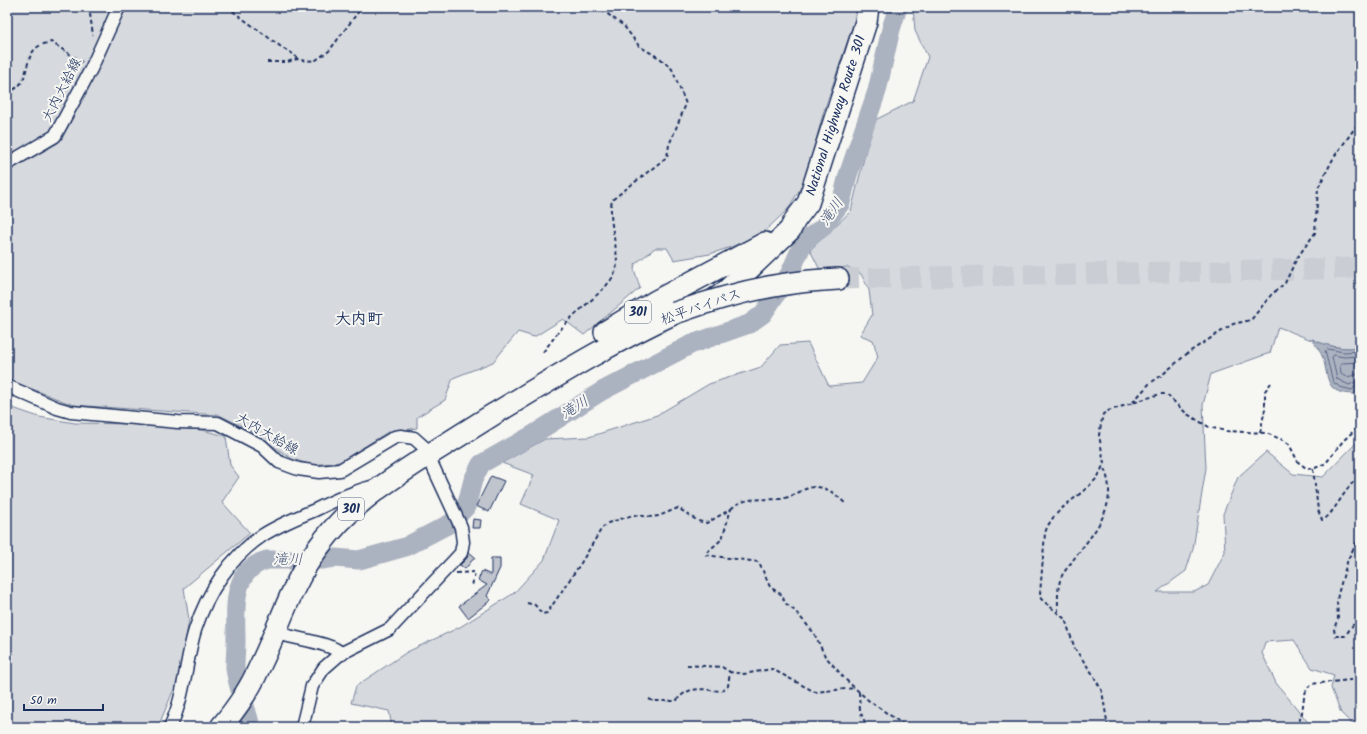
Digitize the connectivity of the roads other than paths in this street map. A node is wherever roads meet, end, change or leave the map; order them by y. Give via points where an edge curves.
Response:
1 (119, 7) edge
2 (868, 7) edge
3 (7, 164) edge
4 (795, 220) junction
5 (830, 279) tunnel mouth
6 (7, 386) edge
7 (510, 405) junction
8 (491, 416) junction
9 (428, 456) junction
10 (379, 487) junction
11 (275, 632) junction
12 (342, 654) junction
13 (227, 720) edge
14 (170, 727) edge
15 (302, 727) edge

1 - 3 street, 大内大給線 via 91,69 55,136
2 - 4 highway, National Highway Route 301 / 301 via 866,22 808,203
4 - 7 highway, 301 via 790,230 724,293 690,318 605,360 529,406 522,408
4 - 8 highway, 301 via 757,248 656,302 543,371 503,398
5 - 7 highway, 松平バイパス / 301, bridge via 776,285 743,292 675,313 634,332
6 - 9 street, 大内大給線 via 72,412 178,422 218,423 262,446 279,462 298,469 319,472 340,470 395,437 401,436 414,438 424,447
7 - 8 highway, 松平バイパス / 301
8 - 9 highway, 301 via 446,442
9 - 10 highway, 301
9 - 12 street, 大内大給線 via 461,527 461,553 390,629
10 - 11 highway, 301 via 341,520 317,549 296,583
10 - 14 street via 371,487 296,518 264,535 235,559 223,573 203,609 195,631 185,685
11 - 12 street via 330,646
11 - 13 highway, 301 via 246,694
12 - 15 street, 大内大給線 via 324,668 312,686

